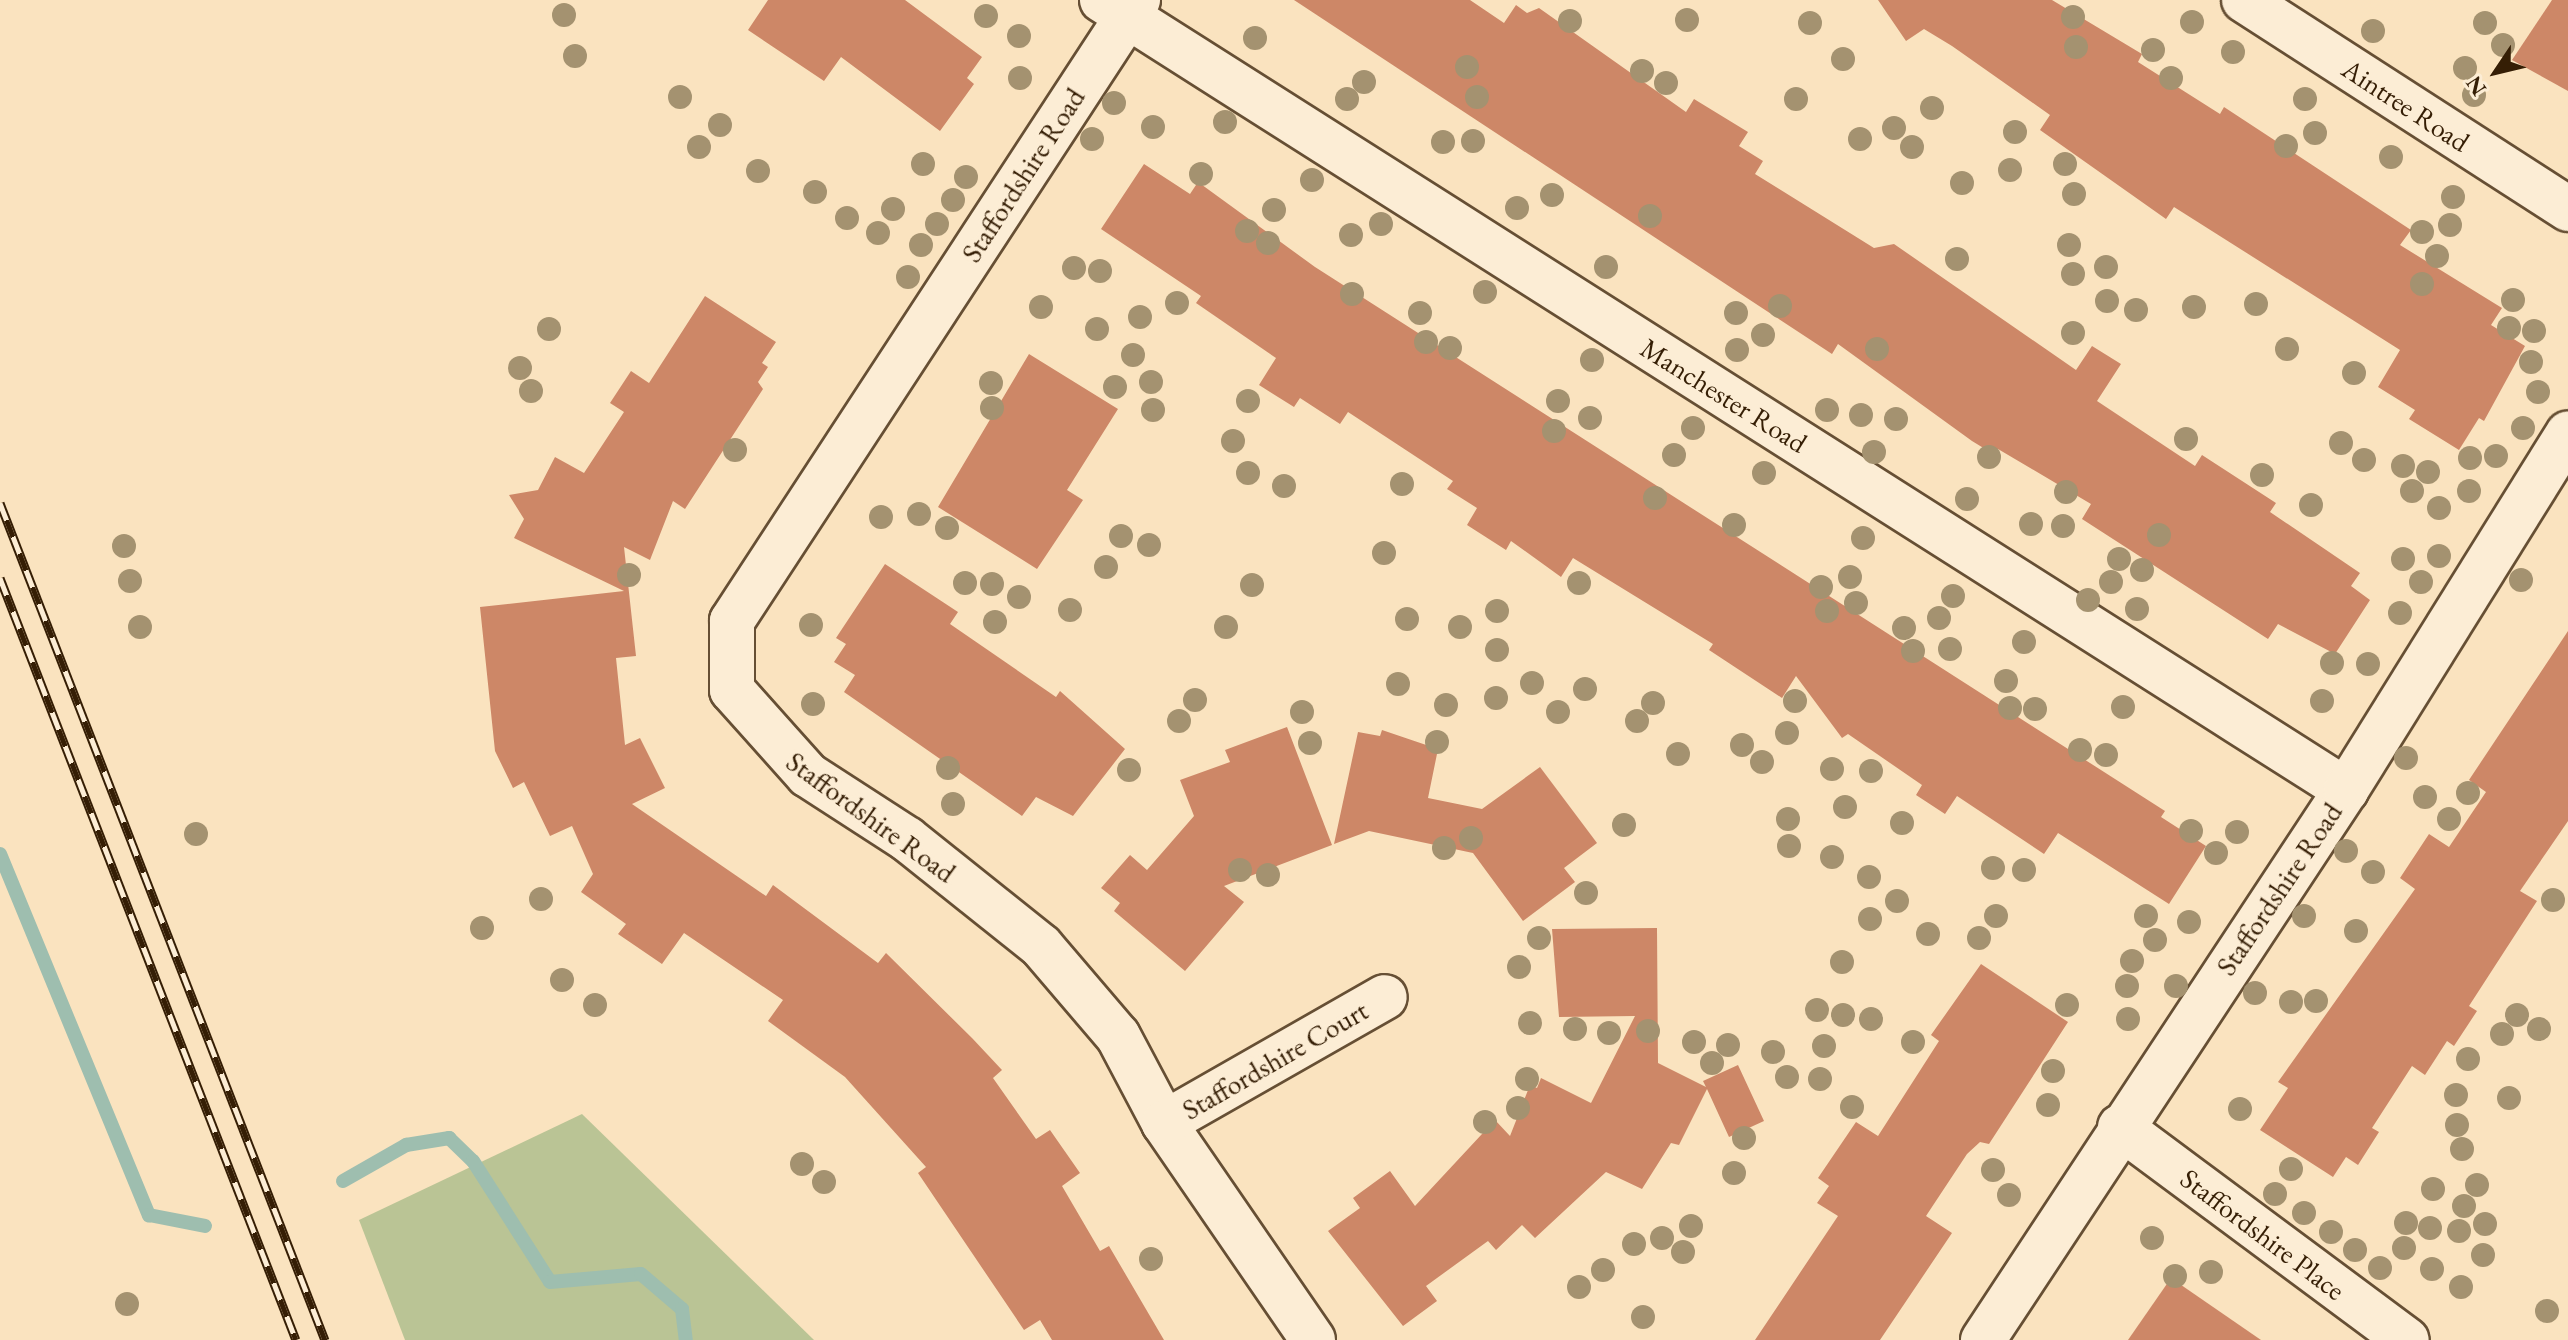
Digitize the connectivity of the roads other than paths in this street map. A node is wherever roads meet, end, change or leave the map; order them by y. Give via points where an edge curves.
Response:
1 (2244, 0) edge
2 (1122, 5) edge
3 (2568, 209) edge
4 (2568, 434) edge
5 (2346, 790) junction
6 (1385, 997) dead end
7 (1164, 1123) junction
8 (2120, 1127) junction
9 (1313, 1340) edge
10 (1983, 1340) edge
11 (2407, 1340) edge

1 - 3 street, Aintree Road
2 - 5 street, Manchester Road
2 - 7 street, Staffordshire Road via 732,621 732,690 808,775 907,839 1041,946 1118,1036
4 - 5 street, Staffordshire Road
5 - 8 street, Staffordshire Road
6 - 7 street, Staffordshire Court
7 - 9 street, Staffordshire Road
8 - 10 street, Staffordshire Road
8 - 11 street, Staffordshire Place

